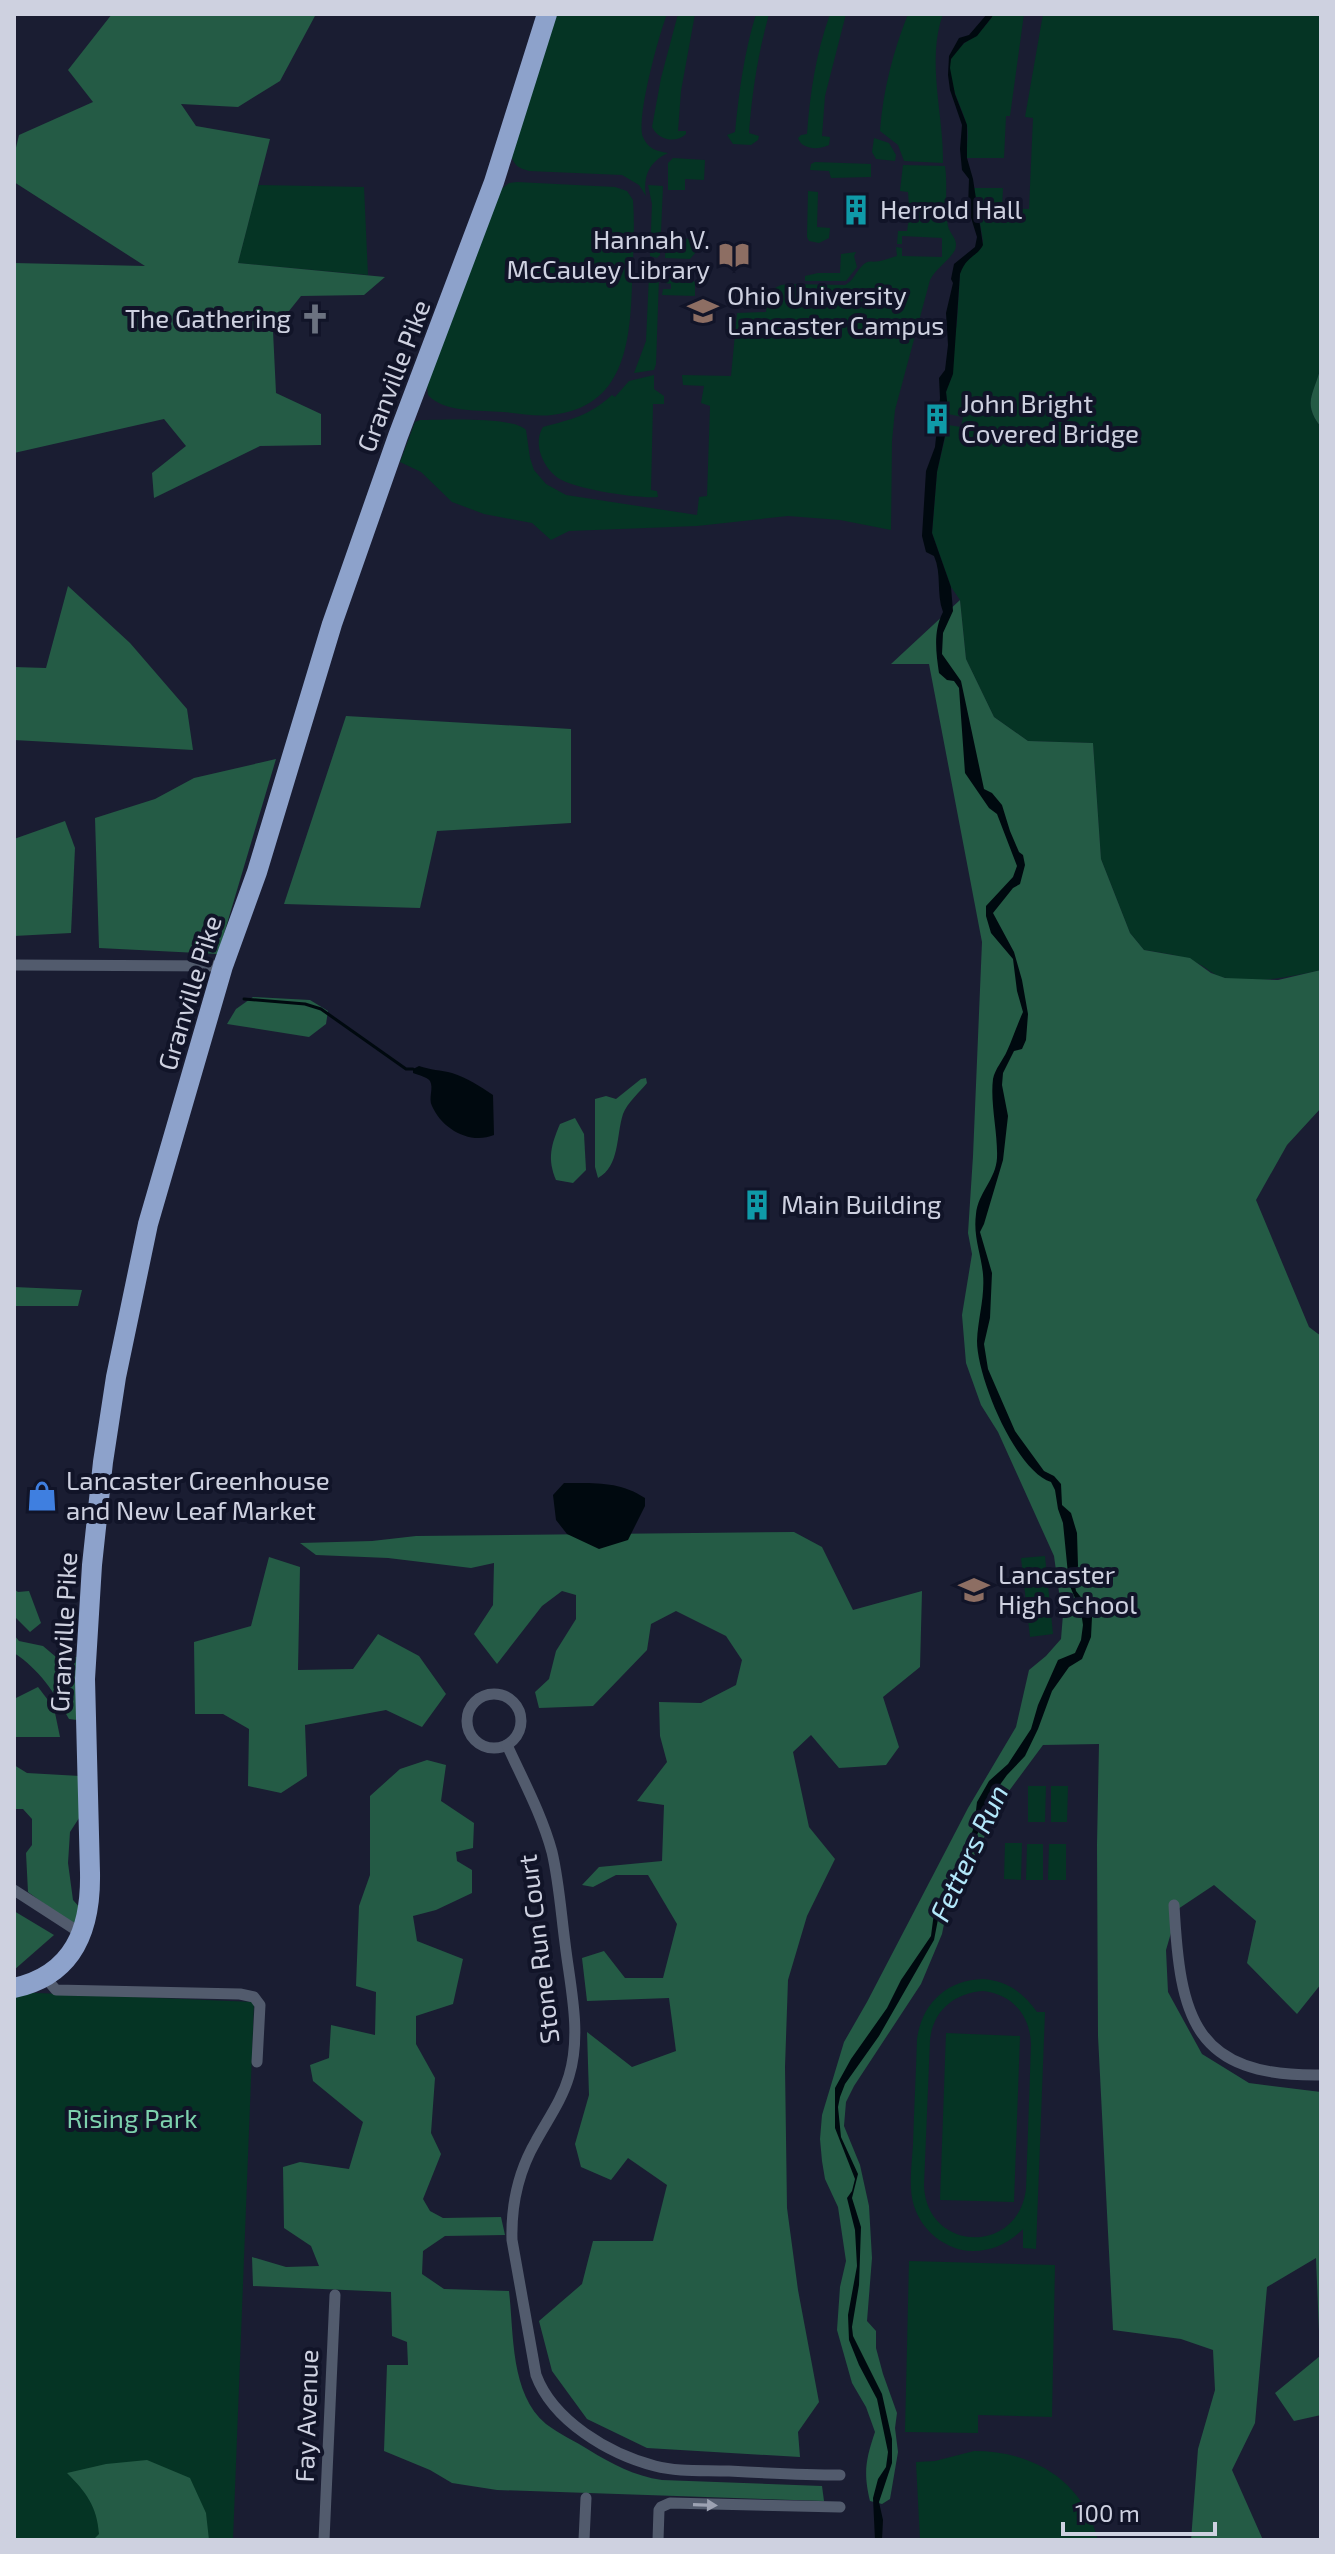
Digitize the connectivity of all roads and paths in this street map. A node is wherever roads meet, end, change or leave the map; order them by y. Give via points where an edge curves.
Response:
1 (547, 14) edge
2 (14, 965) edge
3 (223, 966) junction
4 (507, 1745) junction
5 (14, 1890) edge
6 (1174, 1905) dead end
7 (82, 1934) junction
8 (45, 1977) junction
9 (14, 1988) edge
10 (257, 2062) dead end
11 (1321, 2075) edge
12 (335, 2295) dead end
13 (840, 2475) dead end
14 (586, 2498) dead end
15 (840, 2507) dead end
16 (324, 2540) edge
17 (584, 2540) edge
18 (658, 2540) edge

1 - 3 highway, Granville Pike via 494,182 351,566
2 - 3 street
3 - 7 highway, Granville Pike via 148,1224 105,1448 86,1642 91,1896
4 - 4 street via 521,1729 519,1708 502,1694 481,1696 468,1713 470,1734 486,1747
4 - 13 street, Stone Run Court via 552,1851 574,2011 569,2075 521,2170 511,2222 540,2387 555,2408 585,2432 653,2465
5 - 7 street
6 - 11 street via 1182,1986 1206,2038 1239,2065
7 - 8 highway, Granville Pike via 68,1958
8 - 9 highway, Granville Pike
8 - 10 street via 56,1990 254,1997 260,2005
12 - 16 street, Fay Avenue
14 - 17 street
18 -> 15 street via 659,2510 670,2503

